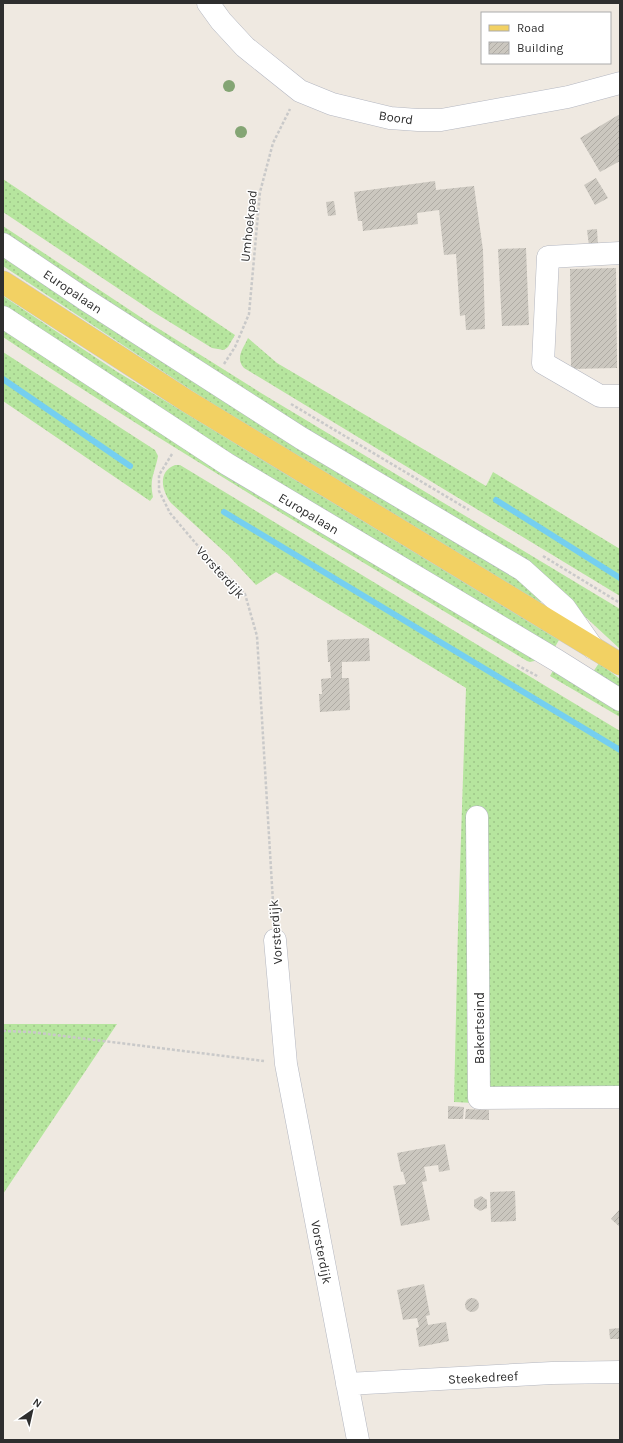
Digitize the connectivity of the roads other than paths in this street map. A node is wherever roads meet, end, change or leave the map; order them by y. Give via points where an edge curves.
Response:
1 (208, 3) edge
2 (620, 83) edge
3 (3, 244) edge
4 (620, 253) edge
5 (3, 282) edge
6 (3, 317) edge
7 (620, 396) edge
8 (593, 648) junction
9 (620, 664) edge
10 (620, 700) edge
11 (477, 817) dead end
12 (275, 940) road end
13 (620, 1097) edge
14 (620, 1372) edge
15 (347, 1384) junction
16 (358, 1440) edge

1 - 2 street, Boord via 245,47 300,91 332,104 390,118 441,120 568,97
3 - 8 street, Europalaan via 302,438 524,570 565,608
4 - 7 street via 548,257 543,363 600,396
5 - 8 main road, Europalaan via 194,406
6 - 10 street, Europalaan via 227,464
8 - 9 main road, Europalaan
11 - 13 street, Bakertseind via 479,1098
12 - 15 street, Vorsterdijk via 286,1064
14 - 15 street, Steekedreef
15 - 16 street, Vorsterdijk

